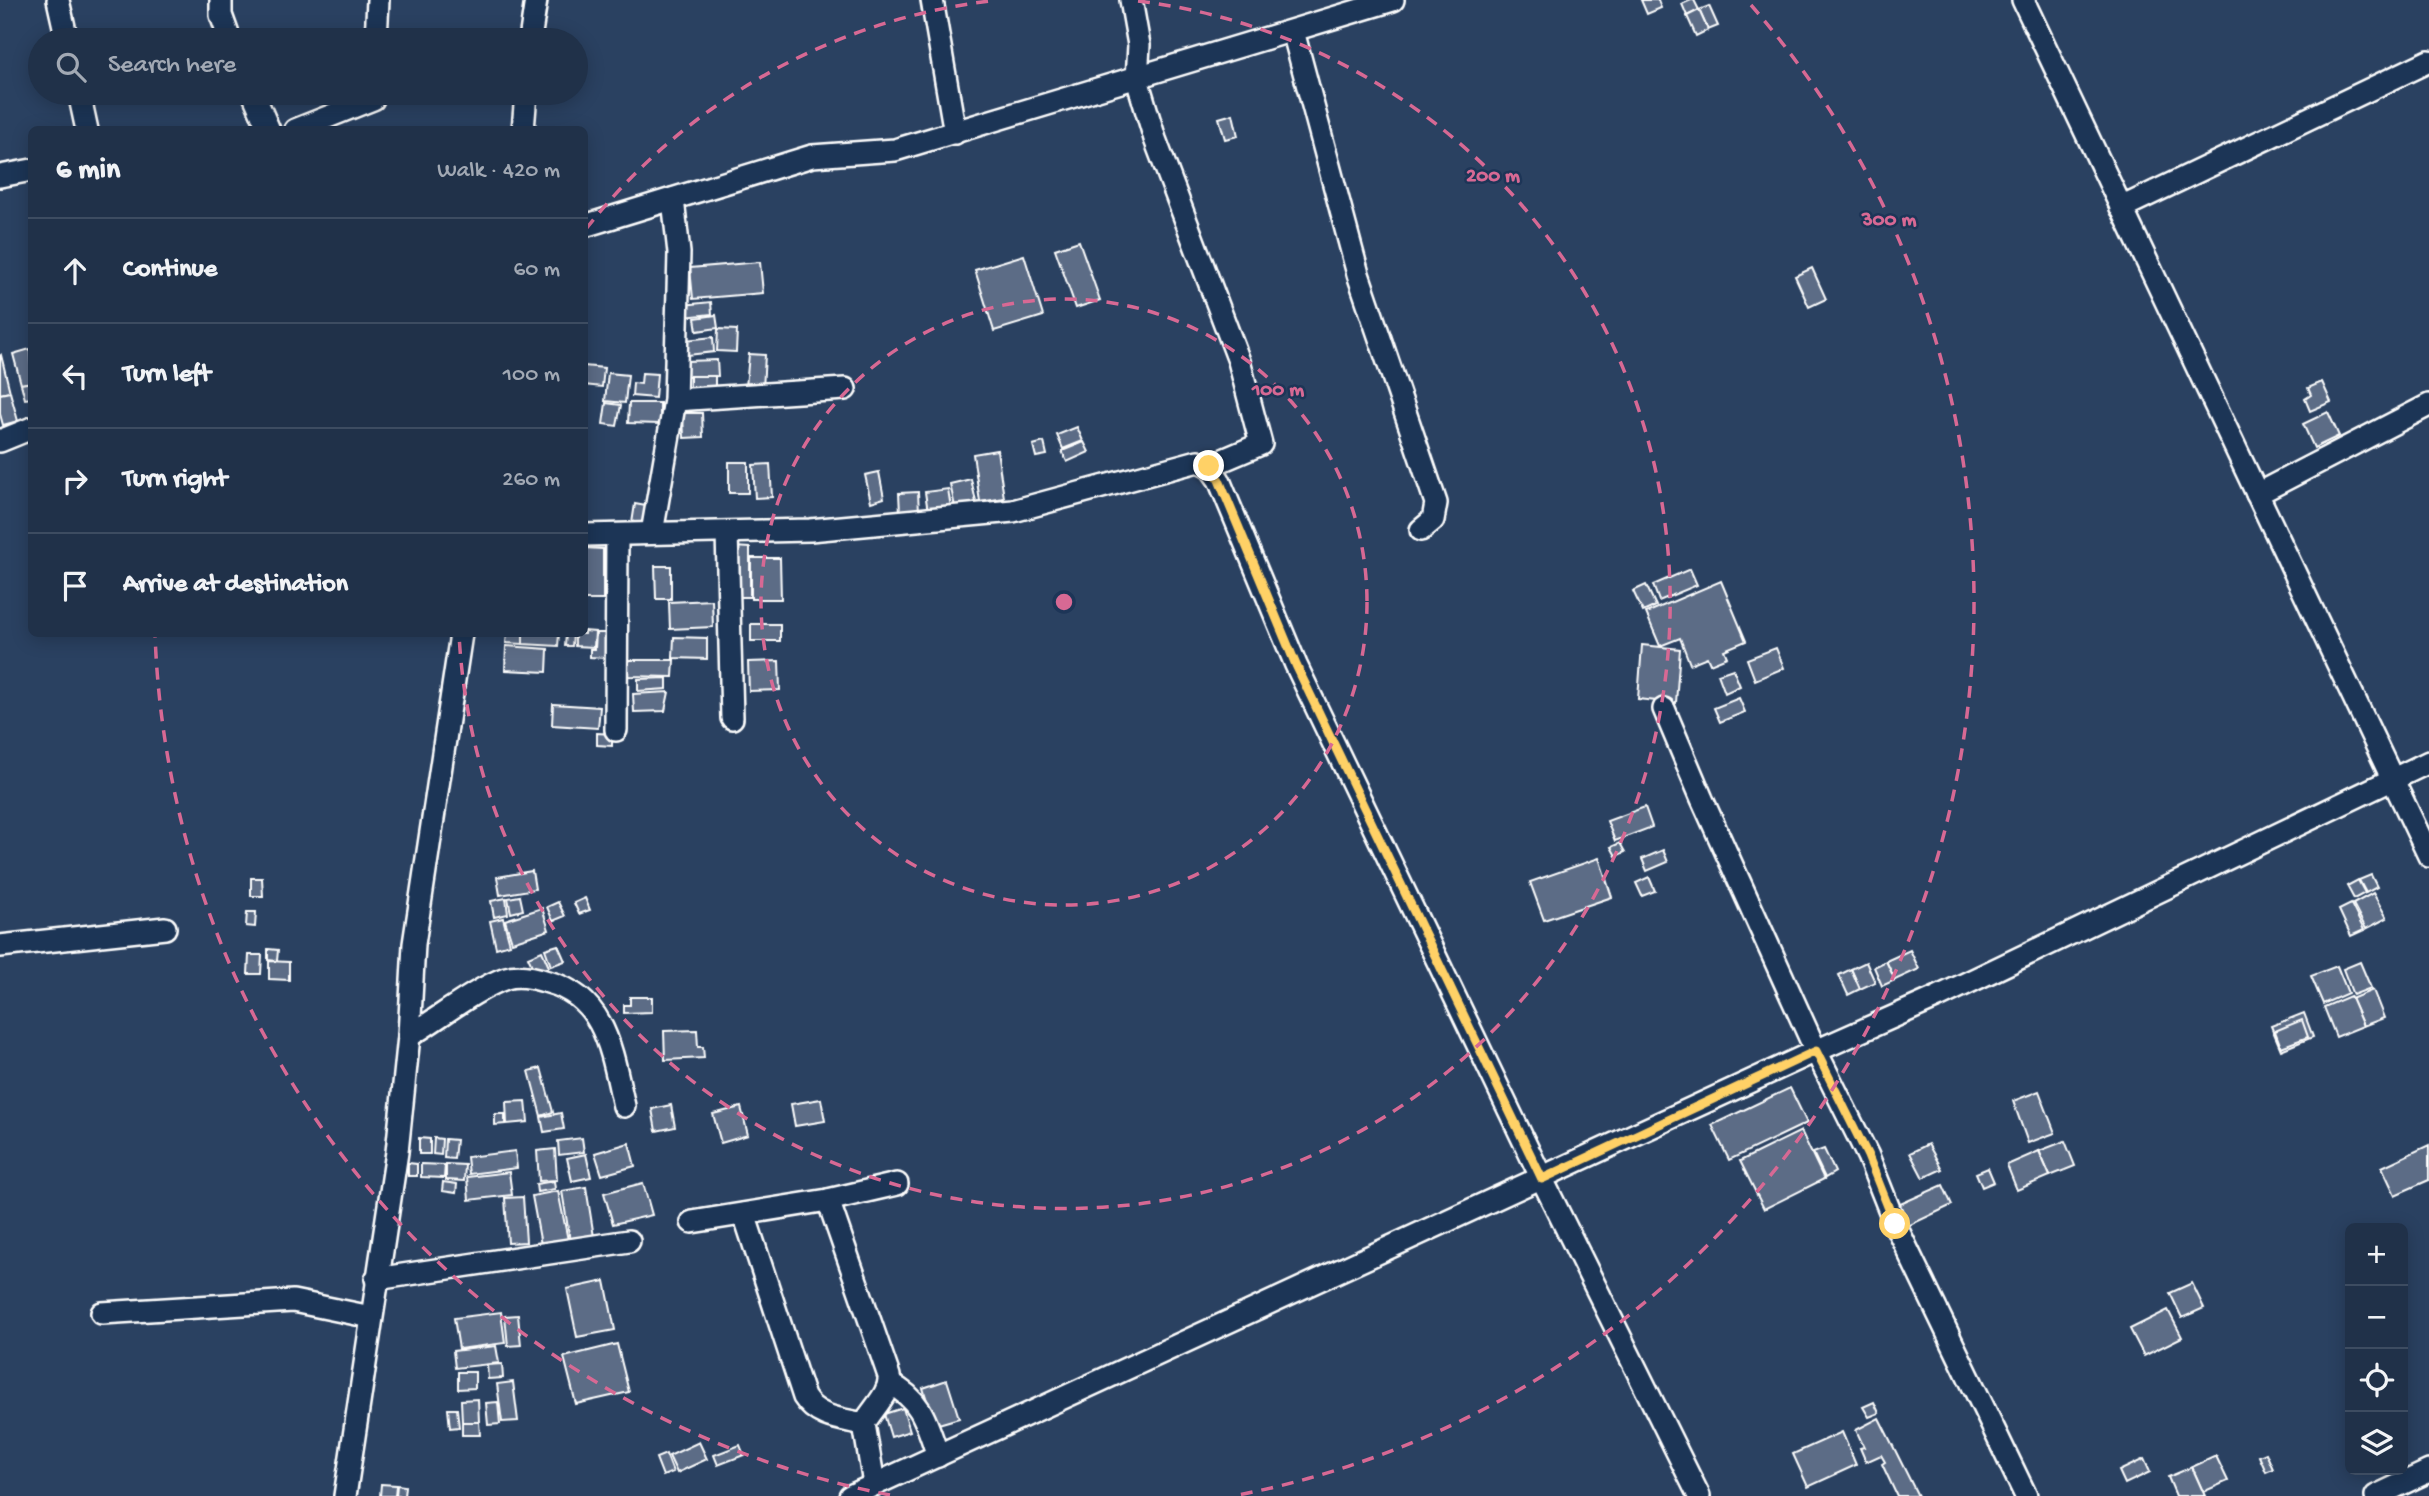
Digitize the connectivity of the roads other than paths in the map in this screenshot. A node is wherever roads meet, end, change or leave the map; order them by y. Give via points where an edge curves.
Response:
1 (58, 0) edge
2 (221, 0) edge
3 (378, 0) edge
4 (536, 0) edge
5 (932, 0) edge
6 (1131, 0) edge
7 (1393, 0) edge
8 (2023, 0) edge
9 (64, 28) edge
10 (225, 28) edge
11 (377, 28) edge
12 (528, 28) edge
13 (1293, 31) junction
14 (2429, 61) edge
15 (1137, 79) junction
16 (82, 105) edge
17 (258, 105) edge
18 (354, 105) edge
19 (525, 105) edge
20 (86, 126) edge
21 (267, 126) edge
22 (304, 126) edge
23 (523, 126) edge
24 (955, 133) junction
25 (28, 171) edge
26 (0, 176) edge
27 (673, 199) junction
28 (2121, 208) junction
29 (588, 225) edge
30 (845, 388) dead end
31 (675, 400) junction
32 (2429, 405) edge
33 (28, 430) edge
34 (0, 441) edge
35 (1209, 466) junction
36 (2257, 494) junction
37 (1421, 530) dead end
38 (652, 533) junction
39 (727, 533) junction
40 (588, 535) edge
41 (617, 535) junction
42 (461, 637) edge
43 (1664, 709) dead end
44 (732, 718) dead end
45 (616, 730) dead end
46 (2429, 762) edge
47 (2392, 779) junction
48 (2429, 856) edge
49 (165, 928) dead end
50 (0, 946) edge
51 (409, 1037) junction
52 (1816, 1051) junction
53 (624, 1106) dead end
54 (1542, 1179) junction
55 (897, 1184) dead end
56 (828, 1200) junction
57 (744, 1214) junction
58 (692, 1222) dead end
59 (629, 1241) dead end
60 (376, 1279) junction
61 (102, 1313) dead end
62 (370, 1317) junction
63 (890, 1384) junction
64 (863, 1424) junction
65 (937, 1455) junction
66 (2429, 1471) edge
67 (874, 1484) junction
68 (345, 1496) edge
69 (850, 1496) edge
70 (1699, 1496) edge
71 (2026, 1496) edge
72 (2376, 1496) edge

1 - 9 street
2 - 10 street
3 - 11 street
4 - 12 street
5 - 24 street
6 - 15 street via 1139,45
7 - 13 street
8 - 28 street
13 - 15 street
13 - 37 street via 1358,274 1436,503 1433,520
14 - 28 street
15 - 24 street
15 - 35 street via 1239,361 1261,444
16 - 20 street
17 - 21 street
18 - 22 street
19 - 23 street
24 - 27 street via 895,150 811,156
25 - 26 street
27 - 29 street
27 - 31 street via 679,253
28 - 36 street
30 - 31 street
31 - 38 street
32 - 36 street
33 - 34 street
35 - 39 street via 1198,461 1013,510 810,530
35 - 54 street via 1219,480 1296,665
36 - 47 street
38 - 39 street
38 - 41 street
39 - 44 street
40 - 41 street
41 - 45 street
42 - 51 street via 414,944
43 - 52 street
46 - 47 street
47 - 48 street
47 - 52 street
49 - 50 street
51 - 53 street via 508,977 556,984 597,1015 606,1033
51 - 60 street via 397,1152
52 - 54 street
52 - 71 street
54 - 65 street
54 - 70 street
55 - 56 street
56 - 57 street
56 - 63 street
57 - 58 street
57 - 64 street via 804,1397 810,1407 825,1415
59 - 60 street
60 - 62 street
61 - 62 street via 293,1301
62 - 68 street
63 - 64 street
63 - 65 street via 904,1390 923,1411
64 - 67 street
65 - 67 street
66 - 72 street
67 - 69 street

